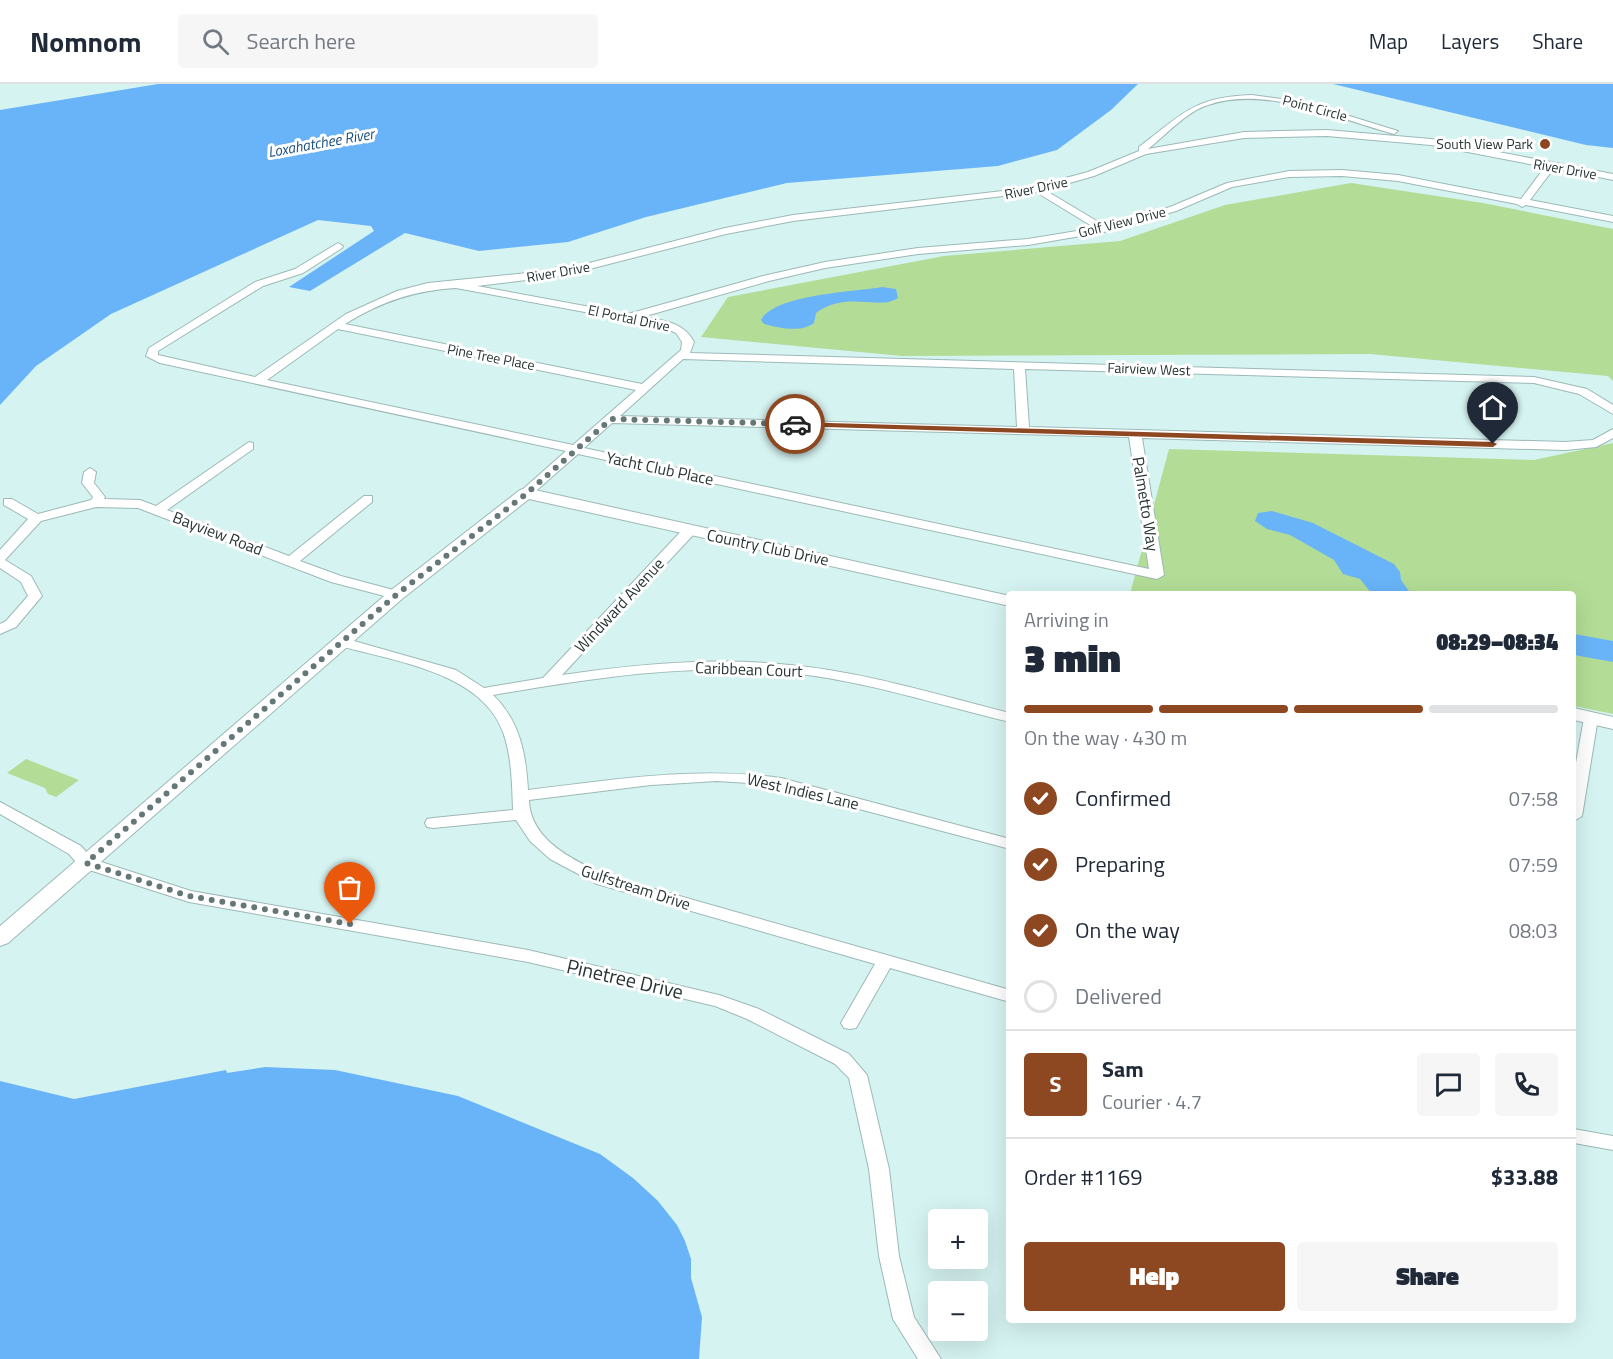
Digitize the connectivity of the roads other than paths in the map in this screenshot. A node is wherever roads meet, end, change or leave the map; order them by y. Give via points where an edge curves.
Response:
1 (1431, 142) junction
2 (1144, 152) junction
3 (1550, 166) junction
4 (1613, 177) edge
5 (1037, 189) junction
6 (1522, 204) junction
7 (1613, 219) edge
8 (1104, 229) junction
9 (338, 246) dead end
10 (456, 285) junction
11 (629, 317) junction
12 (338, 326) junction
13 (680, 356) junction
14 (1020, 366) junction
15 (257, 381) junction
16 (645, 388) junction
17 (1612, 409) edge
18 (611, 419) junction
19 (1023, 431) junction
20 (1613, 433) edge
21 (1135, 434) junction
22 (249, 446) dead end
23 (577, 450) junction
24 (90, 472) dead end
25 (526, 494) junction
26 (368, 499) dead end
27 (8, 502) dead end
28 (96, 503) junction
29 (159, 510) junction
30 (36, 518) junction
31 (690, 530) junction
32 (0, 558) edge
33 (291, 561) junction
34 (0, 563) edge
35 (1157, 575) joint
36 (396, 595) junction
37 (1006, 600) edge
38 (0, 630) edge
39 (342, 642) junction
40 (548, 681) junction
41 (484, 692) junction
42 (1582, 716) edge
43 (1006, 717) edge
44 (1613, 723) edge
45 (1576, 791) edge
46 (521, 796) junction
47 (0, 807) edge
48 (521, 814) junction
49 (433, 823) dead end
50 (1006, 843) edge
51 (86, 863) junction
52 (0, 938) edge
53 (886, 960) junction
54 (1006, 995) edge
55 (850, 1023) dead end
56 (1576, 1136) edge
57 (1613, 1143) edge
58 (930, 1359) edge

1 - 2 street, River Drive via 1282,133 1208,139
1 - 2 street, Point Circle via 1301,103 1245,97 1199,106 1142,149
1 - 3 street, River Drive
2 - 5 street, River Drive via 1091,174
3 - 4 street, River Drive
3 - 6 street
5 - 8 street
5 - 10 street, River Drive via 793,218 725,231 574,271
6 - 7 street, Golf View Drive
6 - 8 street, Golf View Drive via 1398,178 1308,173 1230,185 1173,209
8 - 11 street, Golf View Drive via 1028,242 825,265
9 - 15 street, Yacht Club Place via 299,271 259,284 151,353 160,360
10 - 11 street, El Portal Drive
10 - 12 street, El Portal Drive via 413,288 379,299
11 - 13 street, El Portal Drive via 680,331 688,342
12 - 15 street
12 - 16 street, Pine Tree Place
13 - 14 street, Fairview West
13 - 16 street, El Portal Drive
14 - 17 street, Fairview West via 1534,380 1583,391
14 - 19 street
15 - 23 street, Yacht Club Place
16 - 18 street, El Portal Drive
18 - 19 street
18 - 23 street, El Portal Drive
19 - 21 street
20 - 21 street via 1596,443 1565,446
21 - 35 street, Palmetto Way
22 - 29 street
23 - 25 street, El Portal Drive
23 - 35 street, Yacht Club Place
24 - 28 street via 88,483 99,497
25 - 31 street, Country Club Drive
25 - 36 street
26 - 33 street
27 - 30 street
28 - 29 street, Bayview Road via 132,503
28 - 30 street, Bayview Road
29 - 33 street, Bayview Road
30 - 32 street
31 - 37 street, Country Club Drive
31 - 40 street, Windward Avenue
33 - 36 street, Bayview Road via 336,579
34 - 38 street via 32,584 35,596 11,624
36 - 39 street
39 - 41 street via 433,666
39 - 51 street
40 - 41 street, Caribbean Court
40 - 43 street, Caribbean Court via 680,667 768,667 840,677
41 - 46 street via 512,730
42 - 44 street
42 - 45 street
46 - 48 street
46 - 50 street, West Indies Lane via 698,777 746,777
47 - 51 street via 75,850
48 - 49 street
48 - 53 street, Gulfstream Drive via 547,849 603,880
51 - 52 street
51 - 58 street, Pinetree Drive via 189,896 528,956 719,1001 842,1059 858,1075 879,1169 889,1256 904,1319
53 - 54 street, Gulfstream Drive
53 - 55 street
56 - 57 street

